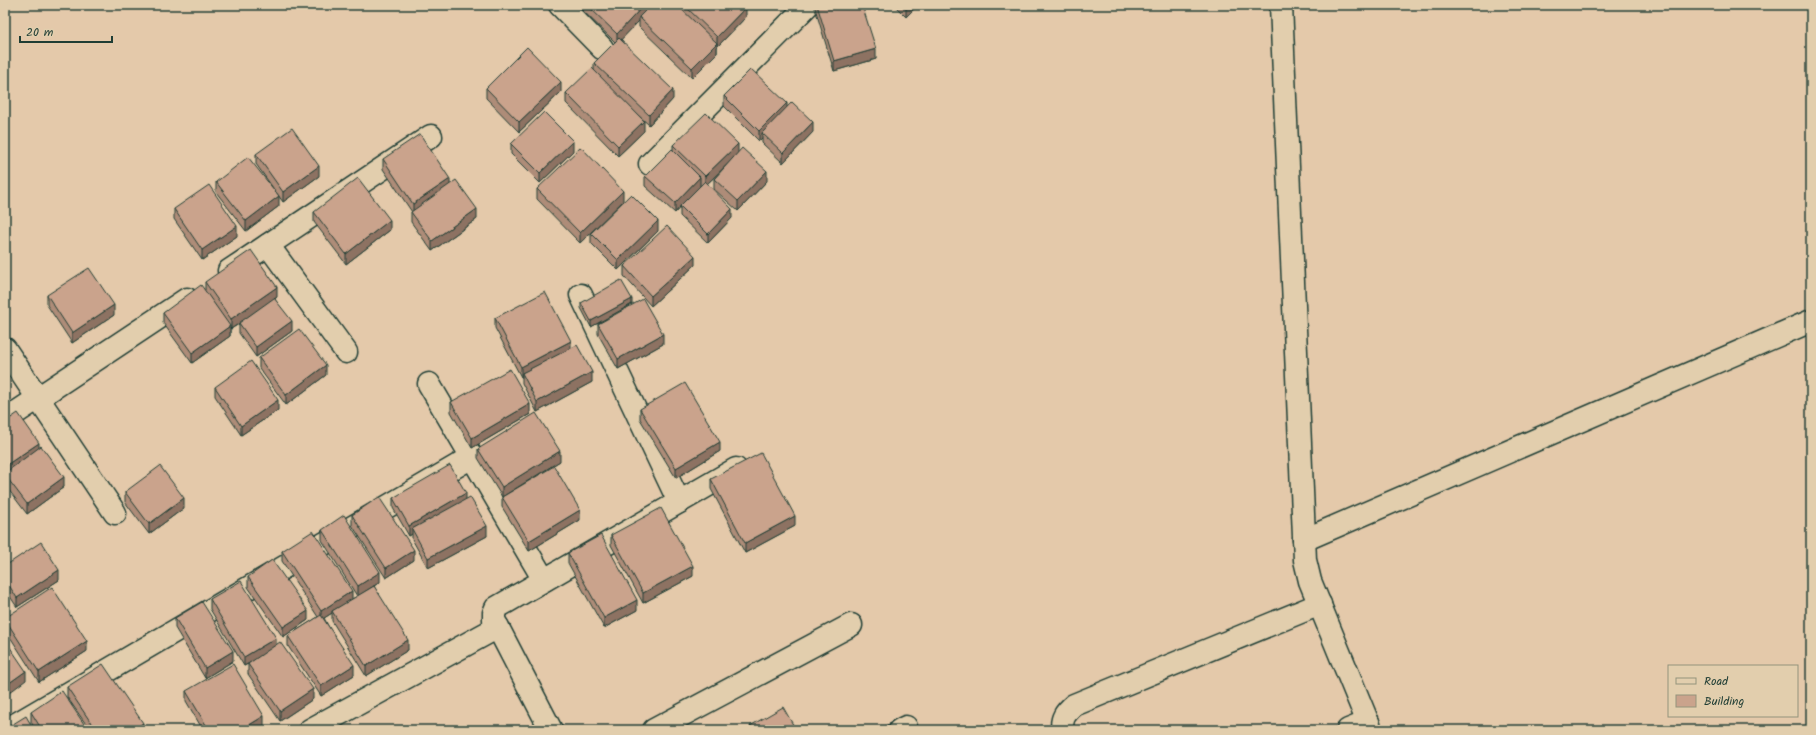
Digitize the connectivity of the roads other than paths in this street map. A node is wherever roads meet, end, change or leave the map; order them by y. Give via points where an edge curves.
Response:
1 (560, 5) edge
2 (808, 5) edge
3 (1280, 5) edge
4 (602, 48) dead end
5 (431, 136) dead end
6 (650, 164) dead end
7 (268, 245) junction
8 (582, 295) dead end
9 (1811, 321) edge
10 (5, 349) edge
11 (346, 352) dead end
12 (429, 384) dead end
13 (39, 398) junction
14 (5, 420) edge
15 (472, 457) junction
16 (756, 457) edge
17 (679, 502) junction
18 (115, 513) dead end
19 (1304, 540) junction
20 (544, 580) junction
21 (1320, 604) junction
22 (850, 625) dead end
23 (498, 627) junction
24 (1369, 726) edge
25 (6, 730) edge
26 (310, 730) edge
27 (551, 730) edge
28 (654, 730) edge
29 (1063, 730) edge
30 (1348, 730) edge

1 - 4 street
2 - 6 street
3 - 19 street
5 - 7 street
7 - 11 street
7 - 13 street
8 - 17 street
9 - 19 street
10 - 13 street
12 - 15 street
13 - 14 street
13 - 18 street
15 - 20 street
15 - 25 street
16 - 17 street
17 - 20 street
19 - 21 street via 1307,572
20 - 23 street via 496,608 494,620
21 - 24 street
21 - 29 street via 1074,706 1063,719
22 - 28 street
23 - 26 street
23 - 27 street
24 - 30 street

